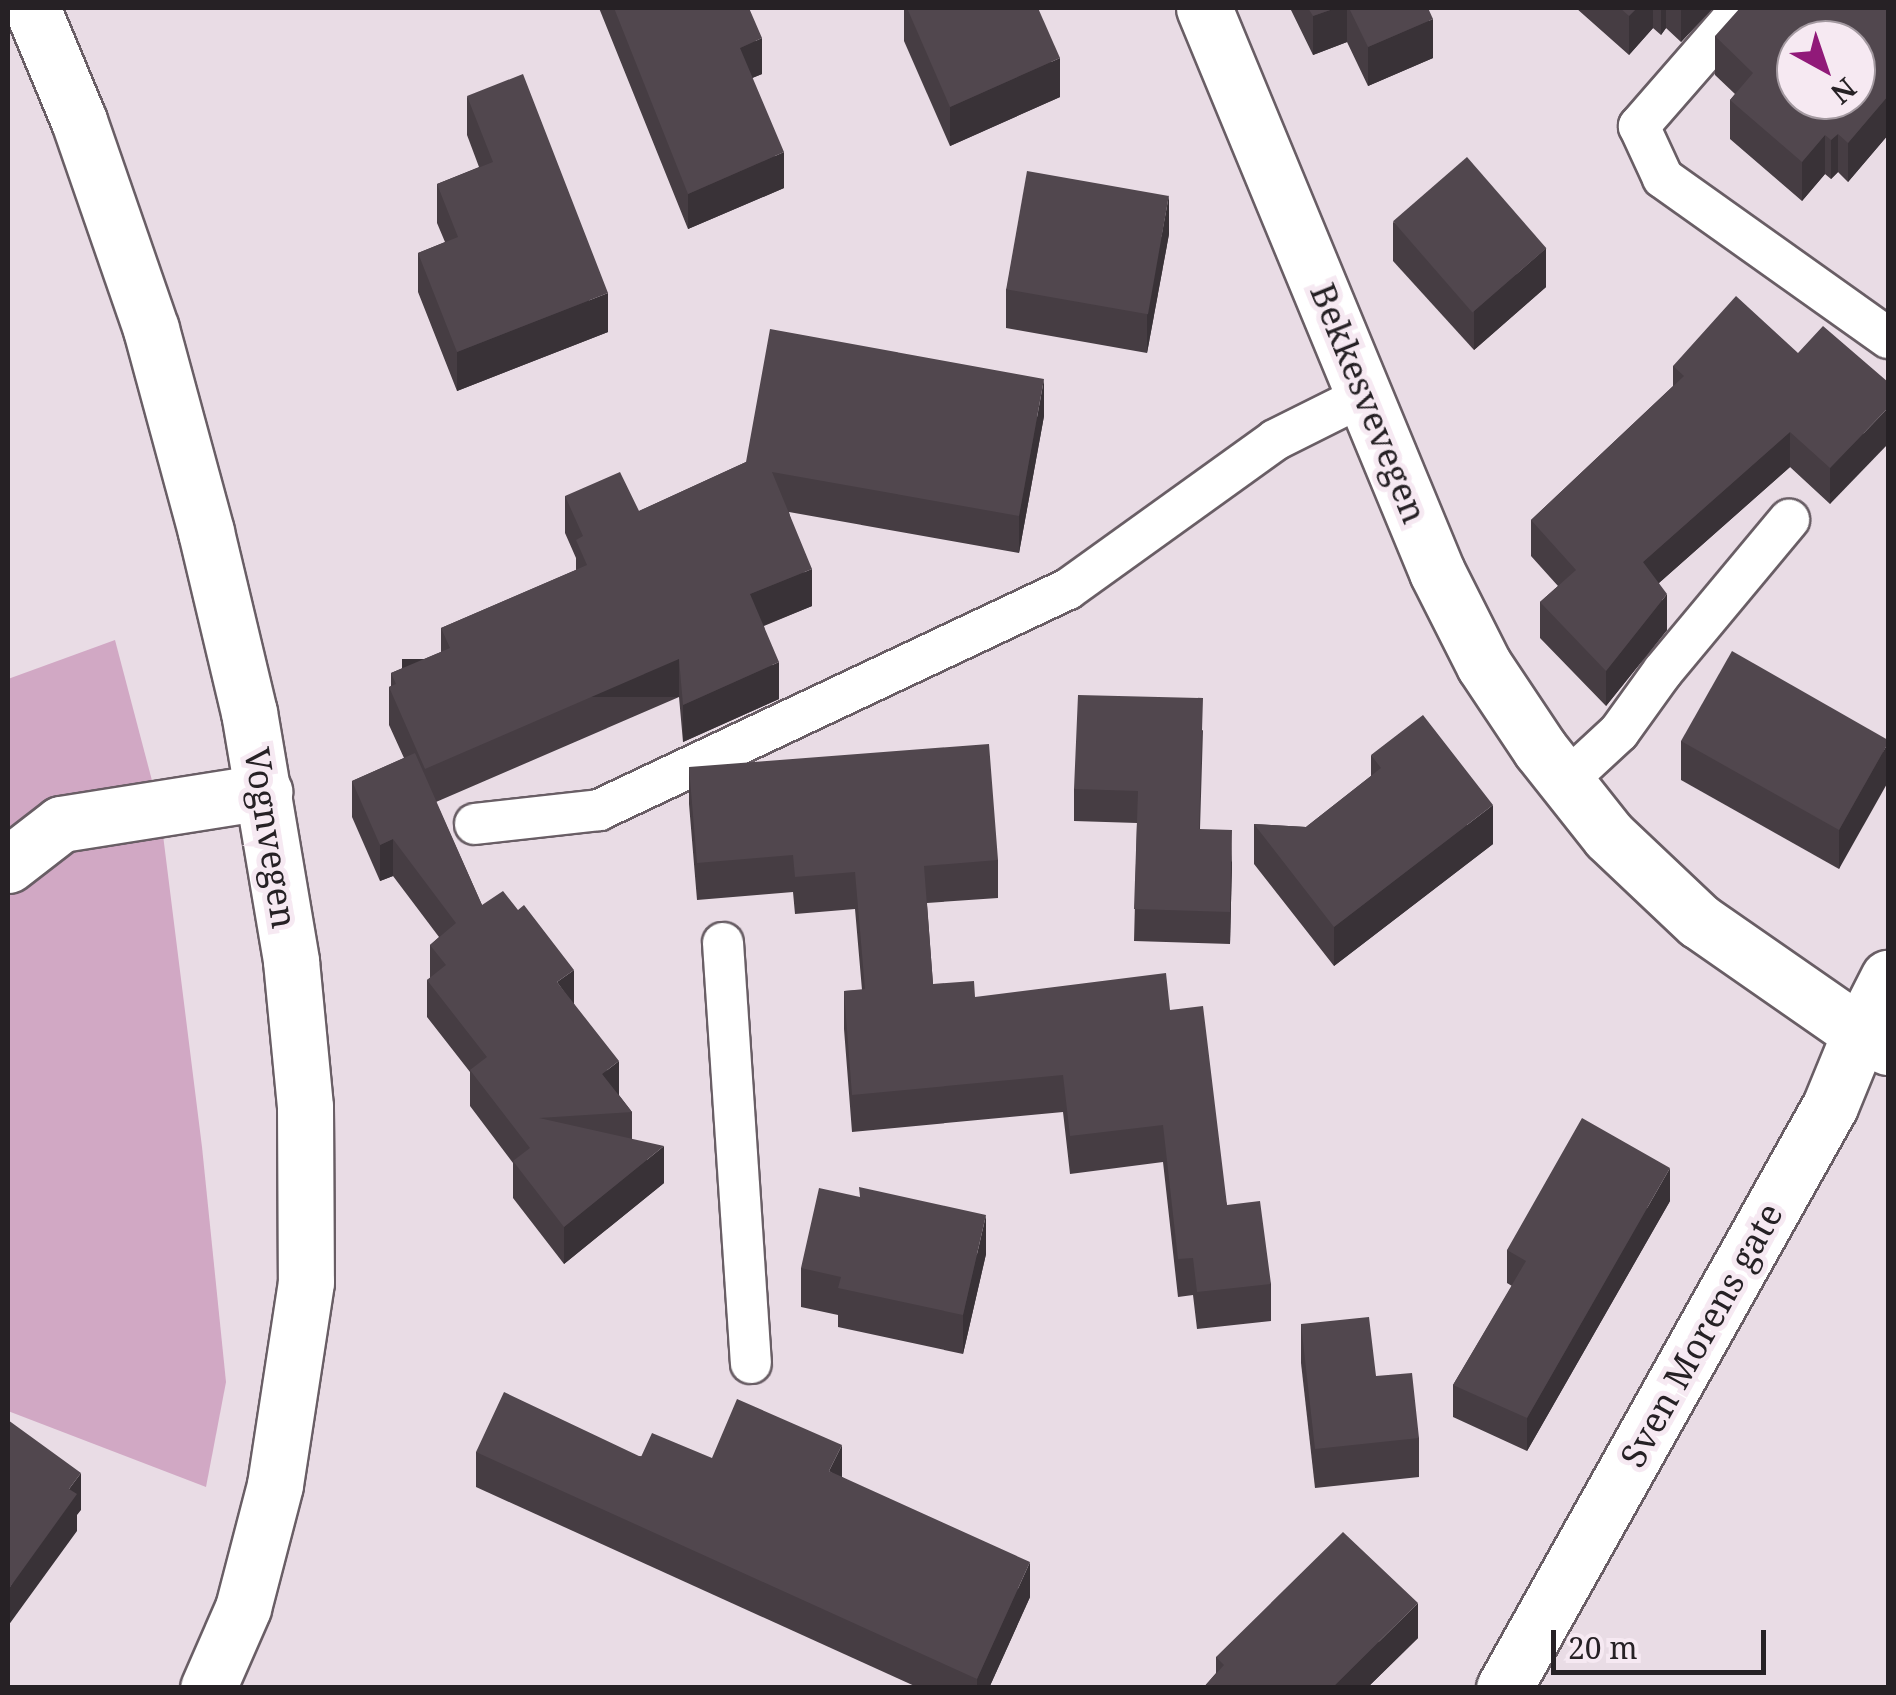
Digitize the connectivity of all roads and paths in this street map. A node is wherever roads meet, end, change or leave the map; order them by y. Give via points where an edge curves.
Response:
1 (32, 8) edge
2 (1204, 8) edge
3 (1742, 8) edge
4 (1888, 338) edge
5 (1365, 394) junction
6 (1789, 520) dead end
7 (1565, 782) junction
8 (264, 792) junction
9 (476, 824) dead end
10 (8, 865) edge
11 (723, 943) dead end
12 (1888, 978) edge
13 (1874, 1040) edge
14 (751, 1362) dead end
15 (208, 1688) edge
16 (1504, 1688) edge

1 - 8 street, Vognvegen via 79,120 150,330 206,532
2 - 5 street, Bekkesvevegen
3 - 4 lane via 1639,126 1663,178
5 - 7 street, Bekkesvevegen via 1437,572 1484,664
5 - 9 lane via 1276,440 1051,598 599,810
6 - 7 lane via 1619,732
7 - 13 street, Bekkesvevegen via 1609,836 1699,921
8 - 10 street via 61,824
8 - 15 street, Vognvegen via 305,1106 306,1282 275,1485 243,1608
11 - 14 lane
12 - 13 street, Sven Morens gate
13 - 16 street, Sven Morens gate via 1830,1106

